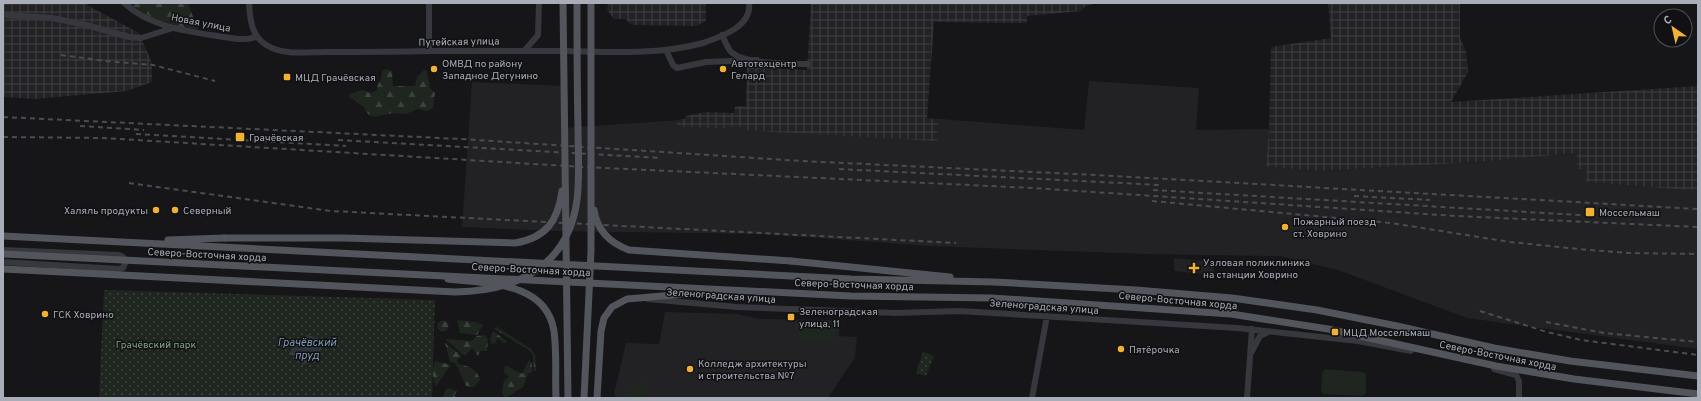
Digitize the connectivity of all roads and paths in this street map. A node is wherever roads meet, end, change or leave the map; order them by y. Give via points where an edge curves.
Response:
1 (124, 3) edge
2 (249, 3) edge
3 (430, 3) edge
4 (539, 3) edge
5 (563, 3) edge
6 (577, 3) edge
7 (591, 3) edge
8 (749, 3) edge
9 (3, 15) edge
10 (173, 28) junction
11 (722, 36) junction
12 (256, 37) junction
13 (525, 50) junction
14 (666, 50) junction
15 (429, 51) junction
16 (756, 60) junction
17 (808, 64) dead end
18 (564, 169) junction
19 (590, 177) junction
20 (3, 236) edge
21 (128, 241) junction
22 (3, 250) edge
23 (3, 254) edge
24 (3, 262) edge
25 (3, 269) edge
26 (391, 273) junction
27 (994, 282) junction
28 (771, 291) junction
29 (635, 298) junction
30 (1047, 316) junction
31 (1252, 329) junction
32 (1269, 331) junction
33 (1249, 357) junction
34 (1698, 376) edge
35 (1698, 394) edge
36 (556, 398) edge
37 (568, 398) edge
38 (584, 398) edge
39 (597, 398) edge
40 (1032, 398) edge
41 (1247, 398) edge
42 (1519, 398) edge

1 - 10 street, Новая улица via 147,18
2 - 12 street via 250,23
3 - 15 street
4 - 13 street via 538,35
5 - 18 main road, bridge
6 - 25 main road, bridge via 578,176 574,214 565,238 549,260 532,274 513,284 478,292 455,292
7 - 19 main road, bridge
8 - 11 street, Путейская улица via 749,12 743,22
9 - 10 street via 52,18 140,38
10 - 12 street, Новая улица via 235,39 246,40
11 - 14 street, Путейская улица via 703,43
11 - 16 street via 732,52
12 - 15 street, Путейская улица via 272,48 296,52
13 - 14 street, Путейская улица
13 - 15 street, Путейская улица
14 - 16 street via 677,68 706,62
16 - 17 street
18 - 21 main road, bridge via 556,217 542,233 523,242 284,237
18 - 37 main road, bridge
19 - 27 main road, bridge via 595,216 600,229 614,243 629,250 840,265
19 - 38 main road, bridge via 590,273
20 - 21 main road, Северо-Восточная хорда
21 - 27 main road, Северо-Восточная хорда via 851,279
22 - 24 street via 119,255 126,261 123,268 118,269
23 - 26 main road, Северо-Восточная хорда, bridge
26 - 28 main road, Северо-Восточная хорда
26 - 36 main road via 499,285 528,293 541,303 553,325
27 - 34 main road, Северо-Восточная хорда via 1232,298 1316,310 1494,348 1570,361
28 - 29 main road
28 - 35 main road, Северо-Восточная хорда via 851,296 992,298 1231,314 1328,329 1496,366 1581,380
29 - 30 street, Зеленоградская улица via 760,308 896,313 959,311
29 - 39 main road via 622,300 608,312 602,324
30 - 31 street, Зеленоградская улица
30 - 40 street
31 - 32 street, Зеленоградская улица
31 - 33 street
32 - 33 street via 1260,336
32 - 42 street, Зеленоградская улица via 1358,341 1516,375 1519,381
33 - 41 street

